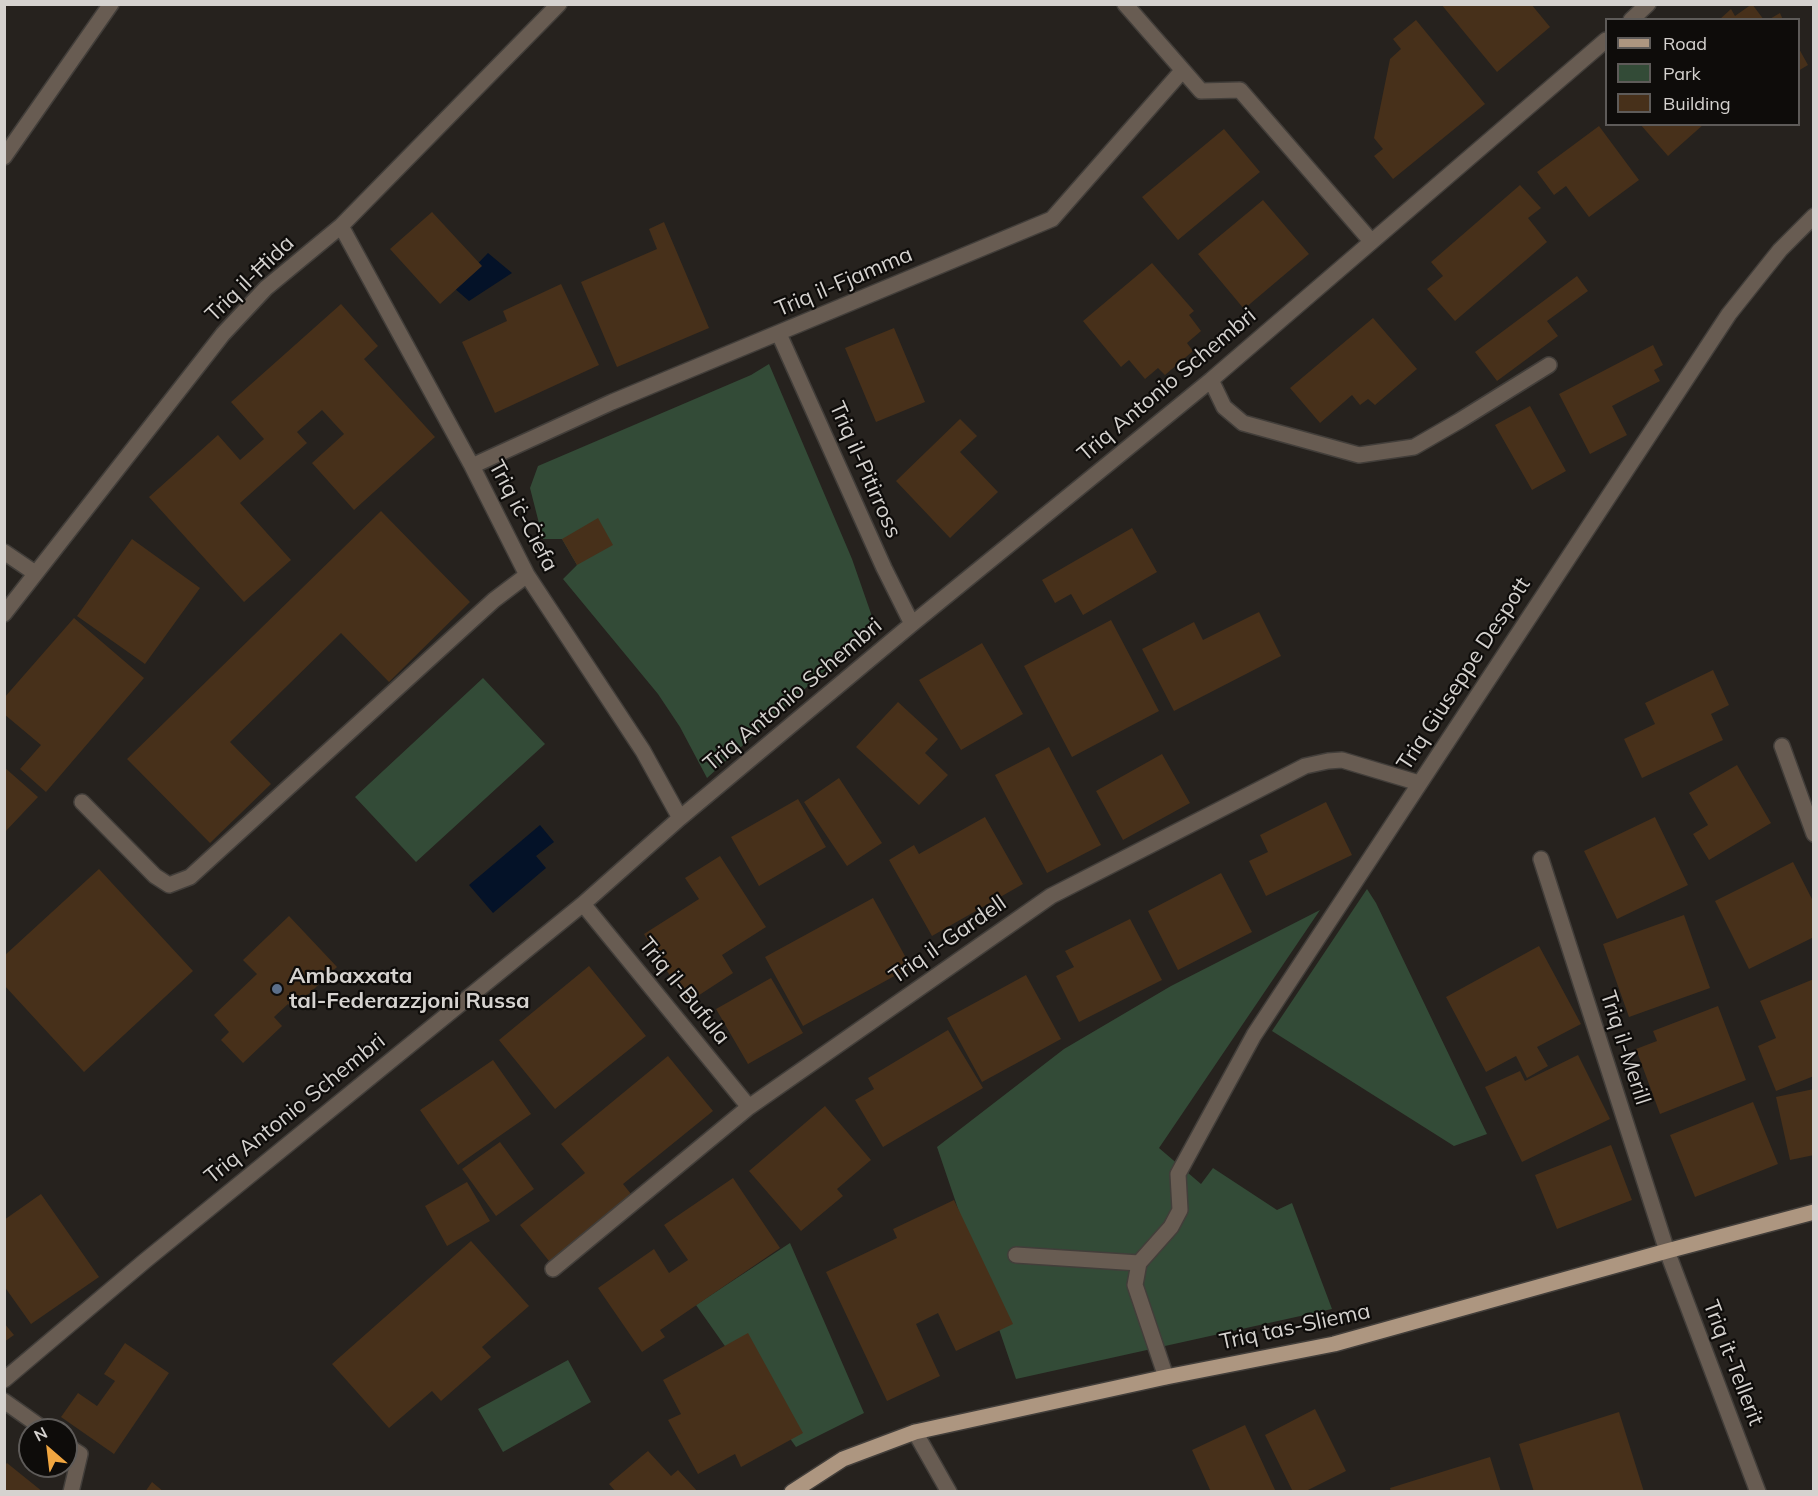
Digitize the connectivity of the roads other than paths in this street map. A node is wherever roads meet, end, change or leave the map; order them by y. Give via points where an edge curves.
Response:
1 (111, 4) edge
2 (559, 4) edge
3 (1125, 4) edge
4 (1648, 4) edge
5 (1633, 18) edge
6 (1605, 41) edge
7 (1182, 71) junction
8 (4, 157) edge
9 (1814, 216) edge
10 (341, 226) junction
11 (1371, 241) junction
12 (779, 334) junction
13 (1549, 365) dead end
14 (1210, 380) junction
15 (472, 466) junction
16 (4, 552) edge
17 (34, 573) junction
18 (527, 575) junction
19 (4, 614) edge
20 (912, 624) junction
21 (1782, 746) dead end
22 (1419, 783) junction
23 (82, 802) dead end
24 (680, 818) junction
25 (1814, 834) edge
26 (1540, 859) dead end
27 (583, 904) junction
28 (749, 1107) junction
29 (1814, 1212) edge
30 (1667, 1251) junction
31 (1016, 1255) dead end
32 (1139, 1263) junction
33 (553, 1269) dead end
34 (1166, 1377) junction
35 (4, 1380) edge
36 (4, 1401) edge
37 (28, 1418) edge
38 (915, 1432) junction
39 (792, 1491) edge
40 (949, 1491) edge
41 (1758, 1491) edge

1 - 8 street
2 - 10 street, Triq il-Ħida
3 - 7 street
4 - 5 street
6 - 11 street, Triq Antonio Schembri
7 - 11 street via 1201,91 1240,90
7 - 12 street, Triq il-Fjamma via 1053,219
9 - 22 street, Triq Giuseppe Despott via 1780,250 1729,314
10 - 15 street, Triq iċ-Ċiefa
10 - 17 street, Triq il-Ħida via 266,288 223,334
11 - 14 street, Triq Antonio Schembri
12 - 15 street, Triq il-Fjamma via 612,402
12 - 20 street, Triq il-Pitirross
13 - 14 street via 1414,447 1359,455 1244,423 1224,407
14 - 20 street, Triq Antonio Schembri
15 - 18 street, Triq iċ-Ċiefa
16 - 17 street
17 - 19 street, Triq il-Ħida
18 - 23 street via 494,600 190,877 169,885 155,876
18 - 24 street, Triq iċ-Ċiefa via 643,751
20 - 24 street, Triq Antonio Schembri
21 - 25 street
22 - 28 street, Triq il-Gardell via 1342,760 1305,766 1051,896
22 - 32 street, Triq Giuseppe Despott via 1254,1035 1178,1174 1180,1210 1171,1227
24 - 27 street, Triq Antonio Schembri
26 - 30 street, Triq il-Merill
27 - 28 street, Triq il-Bufula
27 - 35 street, Triq Antonio Schembri
28 - 33 street, Triq il-Gardell
29 - 30 main road, Triq tas-Sliema
30 - 34 main road, Triq tas-Sliema via 1334,1344
30 - 41 street, Triq it-Tellerit
31 - 32 street
32 - 34 street via 1135,1285
34 - 38 main road, Triq tas-Sliema
36 - 37 street
38 - 39 main road, Triq tas-Sliema via 843,1459
38 - 40 street

